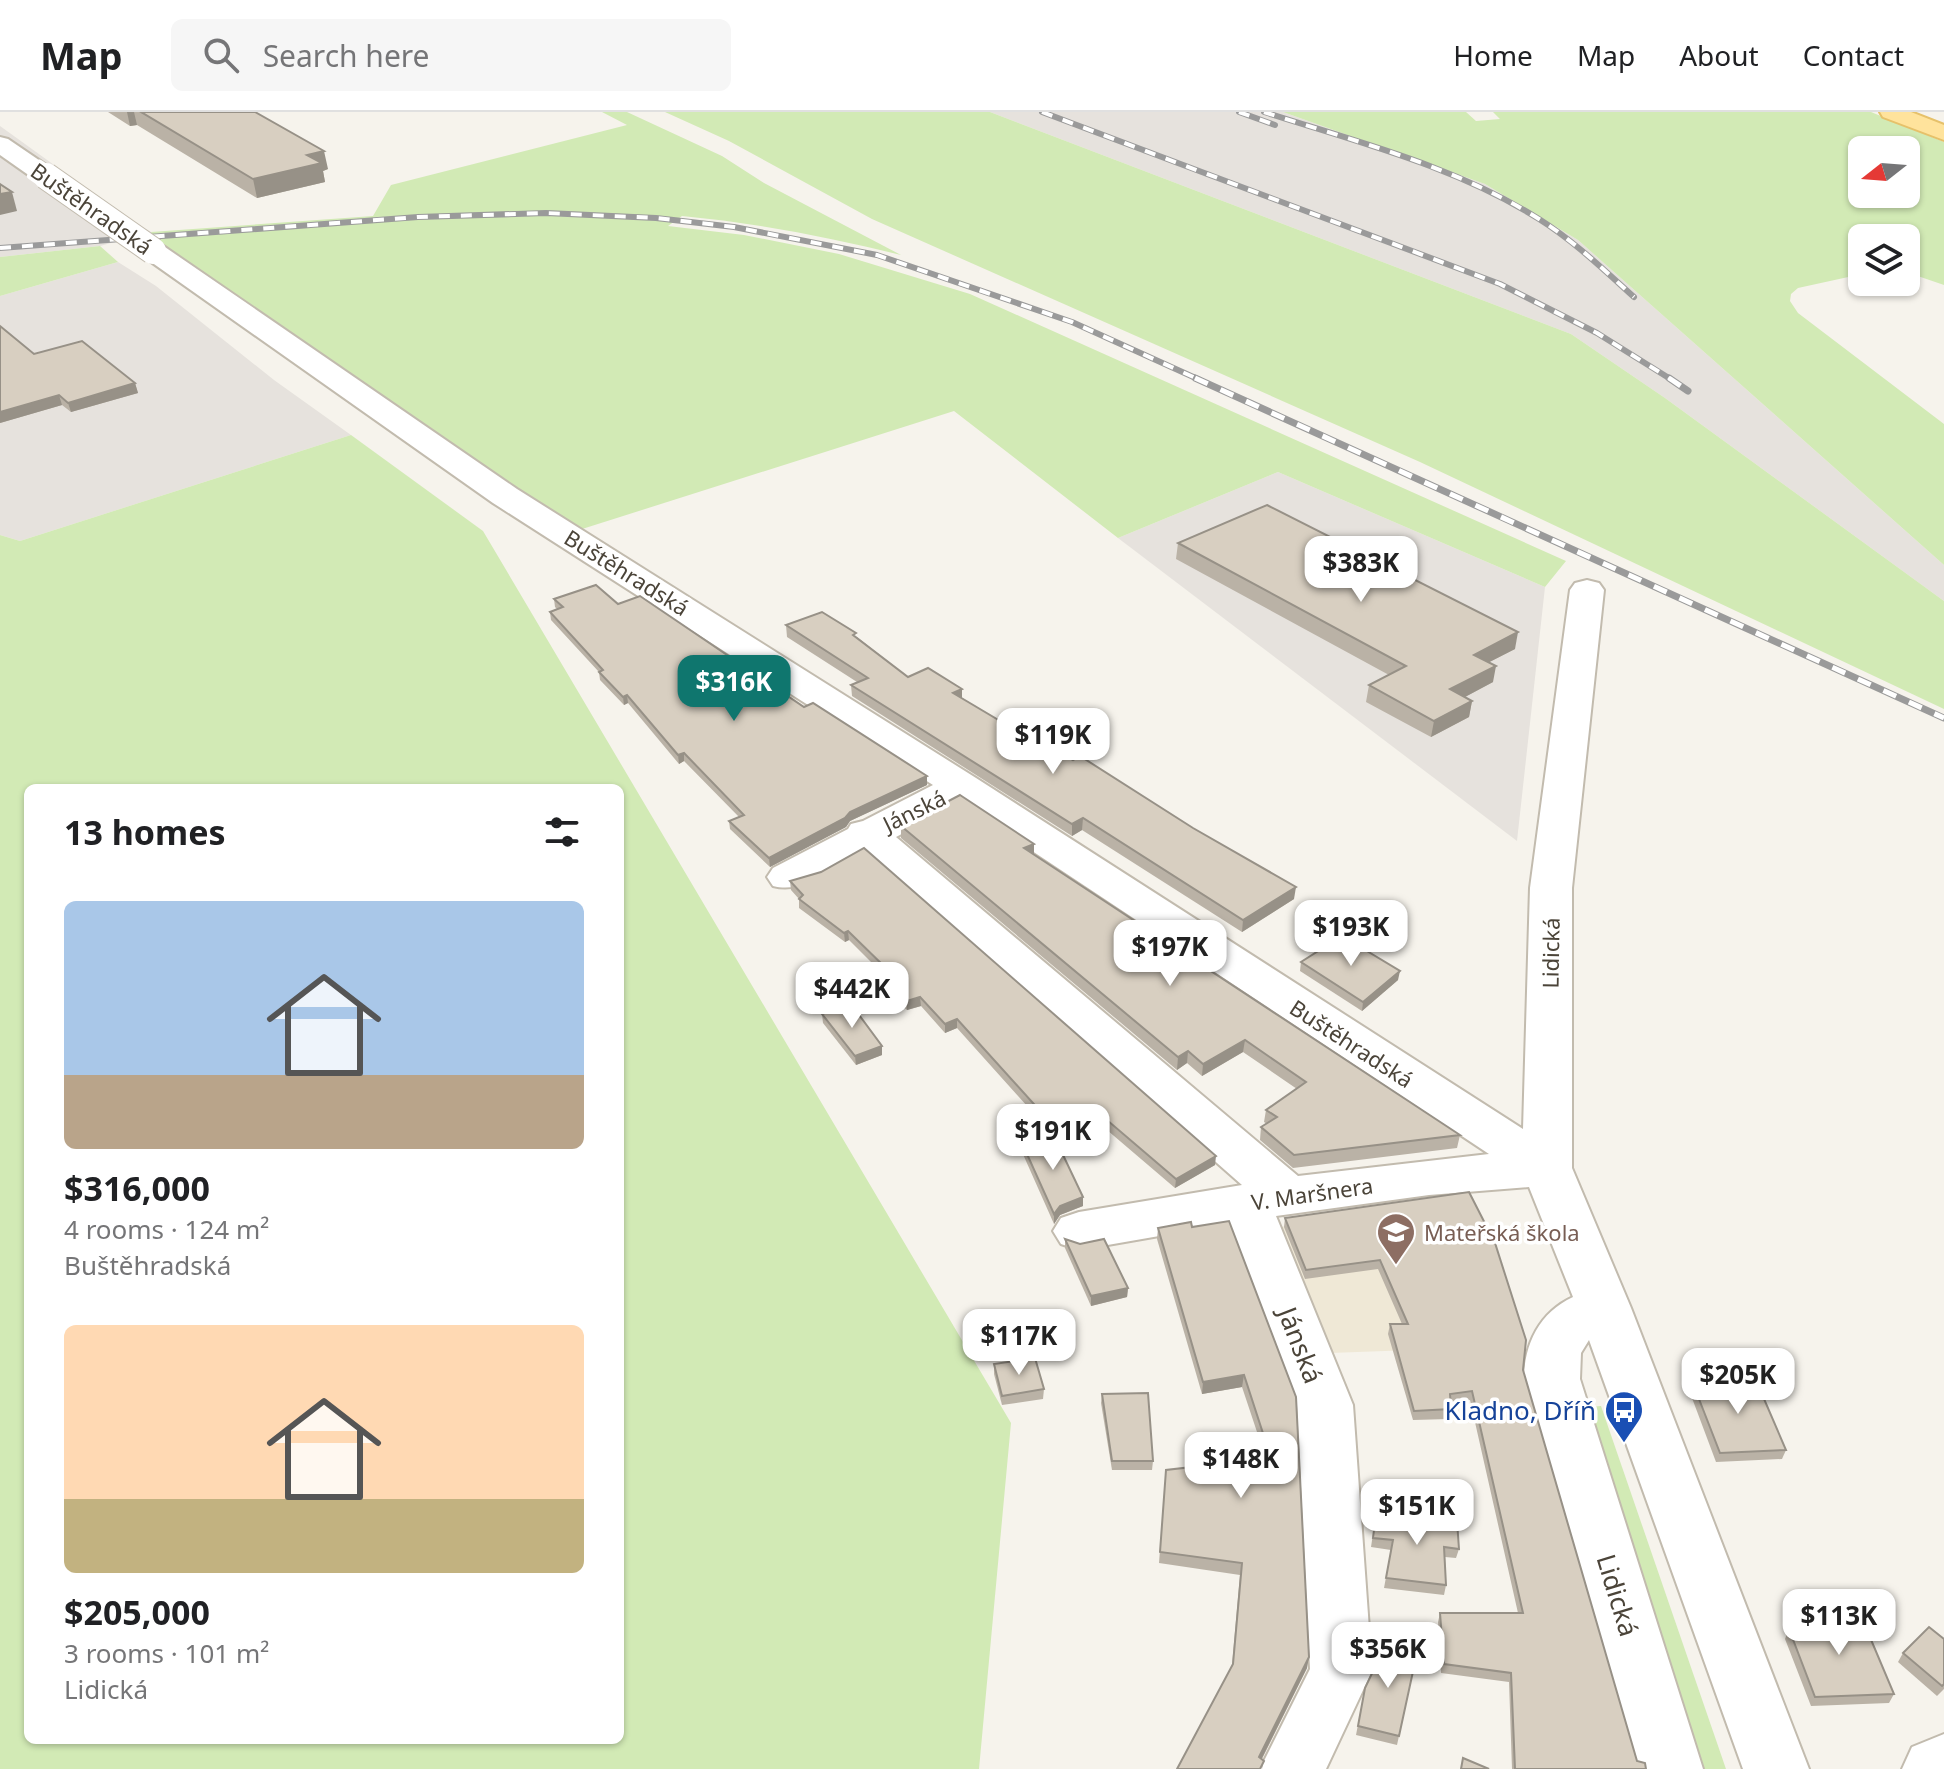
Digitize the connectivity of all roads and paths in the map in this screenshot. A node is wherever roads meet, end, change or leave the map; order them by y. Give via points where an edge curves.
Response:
1 (1891, 112) edge
2 (1944, 133) edge
3 (0, 144) edge
4 (1587, 590) dead end
5 (962, 786) junction
6 (866, 833) junction
7 (788, 877) dead end
8 (1547, 1168) junction
9 (1266, 1200) junction
10 (1079, 1231) dead end
11 (1604, 1308) junction
12 (1944, 1764) edge
13 (1293, 1769) edge
14 (1670, 1769) edge
15 (1776, 1769) edge
16 (1935, 1769) edge

1 - 2 main road
3 - 5 street, Buštěhradská, bridge via 505,496
4 - 8 street, Lidická via 1551,888
5 - 6 street, Jánská
5 - 8 street, Buštěhradská
6 - 7 street, Jánská
6 - 9 street, Jánská
8 - 9 street, V. Maršnera via 1478,1171
8 - 11 street, Lidická
9 - 10 street, V. Maršnera
9 - 13 street, Jánská via 1325,1405 1341,1671
11 - 14 street, Lidická via 1566,1327 1551,1357 1552,1379
11 - 15 street, Lidická
12 - 16 street

